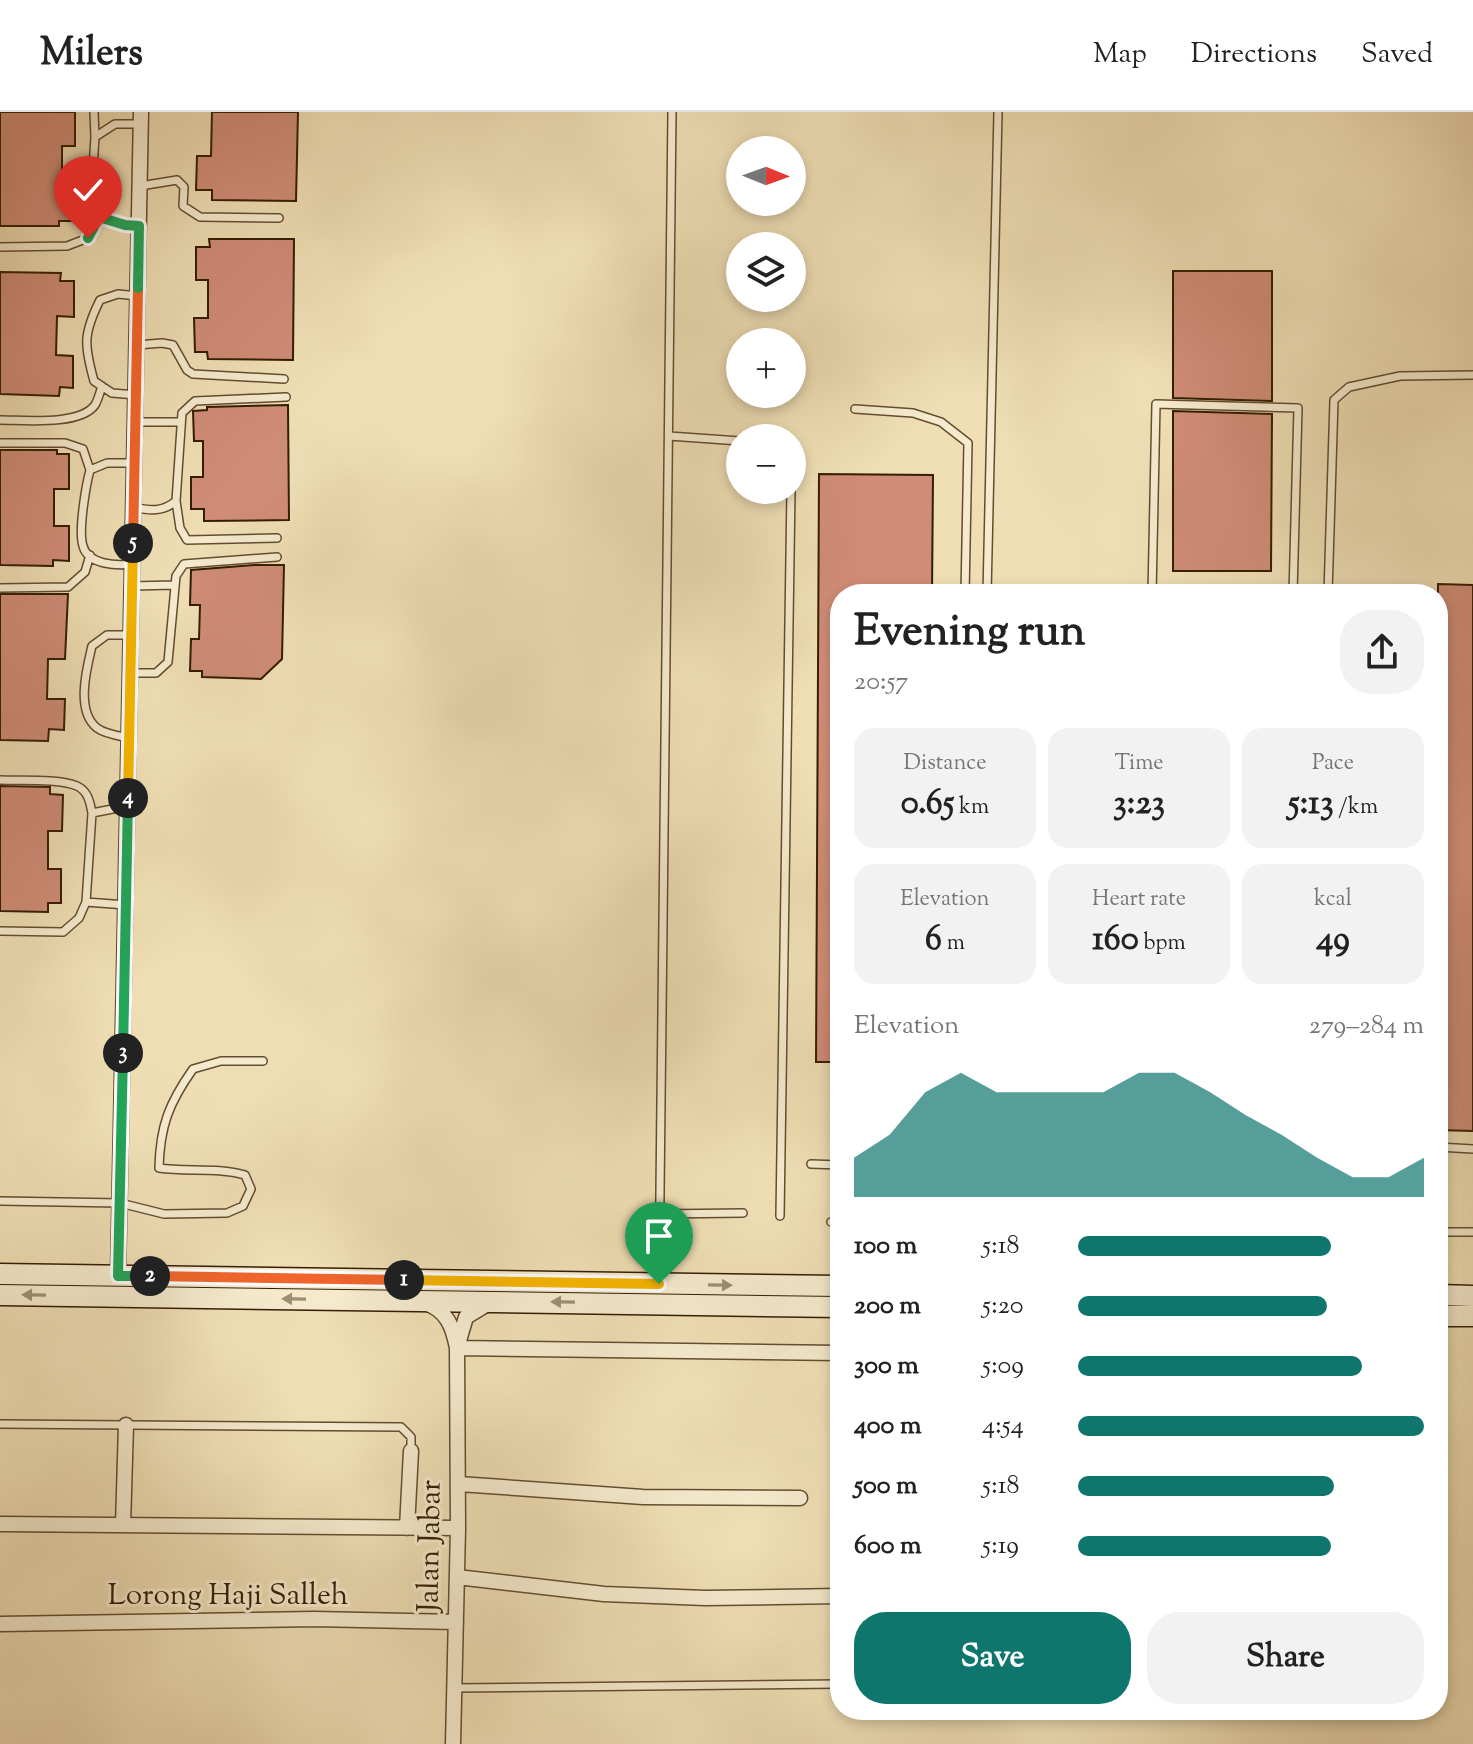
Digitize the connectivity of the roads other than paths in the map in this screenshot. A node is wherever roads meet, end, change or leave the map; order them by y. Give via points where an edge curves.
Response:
1 (94, 112) edge
2 (672, 112) edge
3 (998, 112) edge
4 (141, 118) edge
5 (95, 137) junction
6 (140, 186) junction
7 (99, 217) junction
8 (279, 218) dead end
9 (139, 226) junction
10 (0, 247) edge
11 (138, 296) junction
12 (137, 345) junction
13 (1473, 375) edge
14 (284, 379) dead end
15 (102, 386) junction
16 (136, 395) junction
17 (286, 397) dead end
18 (855, 409) dead end
19 (0, 420) edge
20 (135, 422) junction
21 (181, 422) junction
22 (669, 436) junction
23 (726, 440) edge
24 (0, 443) edge
25 (134, 463) junction
26 (90, 470) junction
27 (176, 501) junction
28 (791, 504) edge
29 (134, 507) junction
30 (277, 538) dead end
31 (90, 555) junction
32 (277, 557) dead end
33 (132, 564) junction
34 (965, 584) edge
35 (987, 584) edge
36 (1152, 584) edge
37 (1293, 584) edge
38 (1328, 584) edge
39 (174, 585) junction
40 (132, 586) junction
41 (0, 588) edge
42 (131, 635) junction
43 (130, 673) junction
44 (129, 738) junction
45 (0, 780) edge
46 (128, 806) junction
47 (92, 813) junction
48 (86, 902) junction
49 (126, 905) junction
50 (0, 931) edge
51 (263, 1061) dead end
52 (1448, 1148) edge
53 (1473, 1149) edge
54 (811, 1164) dead end
55 (830, 1165) edge
56 (0, 1201) edge
57 (120, 1203) junction
58 (743, 1213) dead end
59 (660, 1214) junction
60 (780, 1216) dead end
61 (1448, 1232) edge
62 (1473, 1232) edge
63 (0, 1274) edge
64 (118, 1276) junction
65 (659, 1284) junction
66 (830, 1286) edge
67 (0, 1295) edge
68 (1448, 1295) edge
69 (1473, 1296) edge
70 (419, 1301) junction
71 (492, 1301) junction
72 (830, 1307) edge
73 (1455, 1316) edge
74 (1473, 1324) edge
75 (457, 1348) junction
76 (830, 1353) edge
77 (0, 1424) edge
78 (126, 1425) junction
79 (411, 1451) joint
80 (459, 1484) junction
81 (800, 1498) dead end
82 (0, 1524) edge
83 (123, 1525) junction
84 (407, 1528) junction
85 (458, 1528) junction
86 (457, 1577) junction
87 (830, 1596) edge
88 (456, 1622) junction
89 (0, 1624) edge
90 (830, 1684) edge
91 (454, 1688) junction
92 (453, 1744) edge

1 - 5 lane
2 - 22 lane
3 - 35 lane
4 - 5 lane via 115,124
4 - 6 street
5 - 7 lane via 93,197
6 - 8 lane via 177,180 184,187 183,206 200,217
6 - 9 street
7 - 9 lane
7 - 10 lane via 88,238 67,246
9 - 11 street
11 - 12 street
11 - 15 lane via 118,294 100,300 88,324 86,350 94,381
12 - 14 lane via 173,345 193,374
12 - 16 street
13 - 38 lane via 1400,376 1349,387 1334,400
15 - 16 lane via 112,393
15 - 19 lane via 94,406 78,416
16 - 20 street
17 - 21 lane via 195,401 182,413
18 - 34 lane via 913,413 941,422 968,443
20 - 21 lane
20 - 25 street
21 - 27 lane
22 - 23 lane
22 - 59 lane
24 - 26 lane via 65,443 83,449
25 - 26 lane via 107,463
25 - 29 street
26 - 31 lane via 84,490 83,546
27 - 29 lane via 167,509
27 - 30 lane via 187,540
28 - 60 lane
29 - 33 street
31 - 33 lane via 115,567
31 - 41 lane via 85,572 68,587
32 - 39 lane via 184,564
33 - 40 street
36 - 37 lane via 1156,404 1298,408
39 - 40 lane
39 - 43 lane via 168,662 156,673
40 - 42 street
42 - 43 street
42 - 44 lane via 107,635 92,646 84,697 97,728
43 - 44 street
44 - 46 street
45 - 47 lane via 77,786 89,798
46 - 47 lane
46 - 49 street
47 - 48 lane
48 - 49 lane
48 - 50 lane via 79,918 63,932
49 - 57 street
51 - 57 lane via 221,1061 193,1069 167,1111 159,1143 159,1168 245,1175 251,1189 243,1206 227,1213 164,1214
52 - 53 lane
54 - 55 lane
56 - 57 lane
57 - 64 street
58 - 59 lane
59 - 65 lane
61 - 62 lane
63 - 64 street
64 - 65 street
65 -> 66 street
70 -> 67 street
68 - 69 street
70 - 71 street
70 - 75 street via 447,1316
72 -> 71 street
71 - 75 street via 466,1317
73 - 74 street
75 - 76 street
75 - 80 street, Jalan Jabar
77 - 78 lane
78 - 79 lane via 401,1427 411,1437
78 - 83 street
79 - 84 street
80 - 81 street via 643,1497
80 - 85 street, Jalan Jabar
82 - 83 street
83 - 84 street
84 - 85 street
85 - 86 street, Jalan Jabar
86 - 87 street via 604,1594
86 - 88 street, Jalan Jabar
88 - 89 street, Lorong Haji Salleh
88 - 91 street, Jalan Jabar
90 - 91 lane
91 - 92 street, Jalan Jabar

